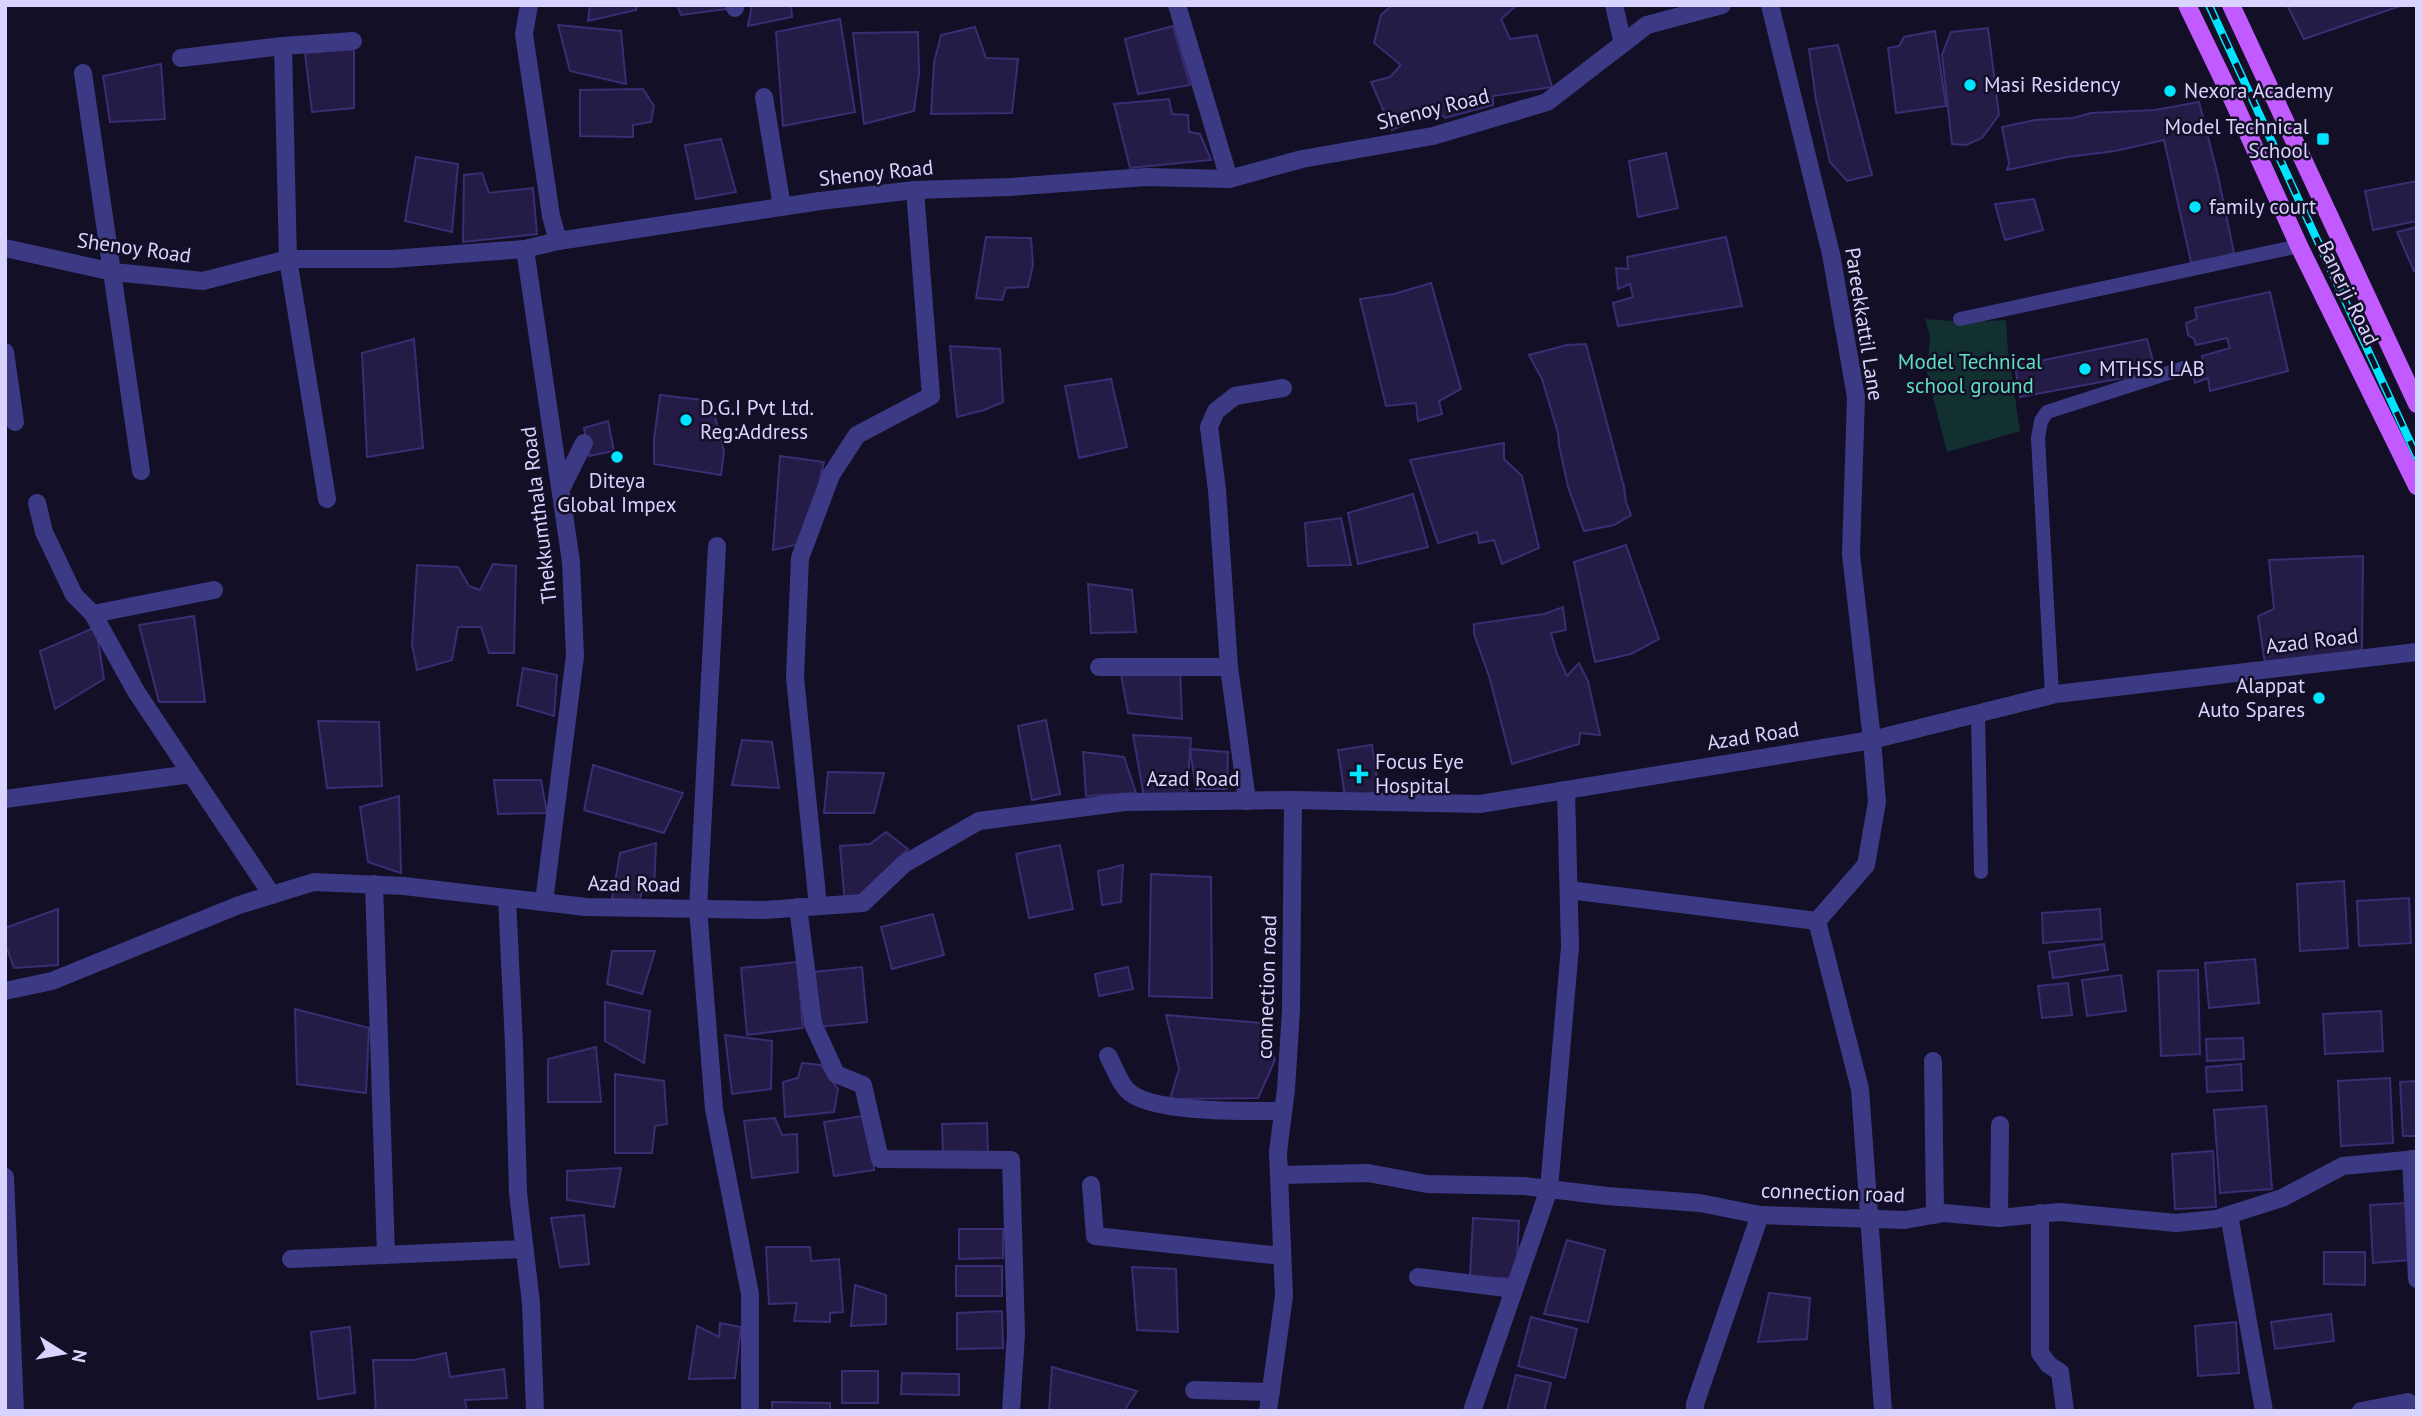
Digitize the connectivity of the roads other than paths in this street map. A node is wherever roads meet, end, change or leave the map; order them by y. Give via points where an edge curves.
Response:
1 (529, 5) edge
2 (1177, 5) edge
3 (1615, 5) edge
4 (1723, 5) edge
5 (1770, 5) edge
6 (2187, 5) edge
7 (2231, 5) edge
8 (353, 41) dead end
9 (1623, 44) junction
10 (283, 46) junction
11 (181, 58) dead end
12 (83, 73) dead end
13 (764, 97) dead end
14 (1229, 178) junction
15 (915, 190) junction
16 (782, 207) junction
17 (558, 241) junction
18 (2299, 246) junction
19 (5, 248) edge
20 (525, 249) junction
21 (288, 259) junction
22 (113, 272) junction
23 (1960, 318) dead end
24 (5, 352) edge
25 (2183, 368) dead end
26 (1283, 387) dead end
27 (2417, 404) edge
28 (15, 422) dead end
29 (584, 443) dead end
30 (141, 471) dead end
31 (2417, 486) edge
32 (562, 487) junction
33 (327, 499) dead end
34 (37, 503) dead end
35 (718, 546) dead end
36 (214, 590) dead end
37 (93, 614) junction
38 (2417, 652) edge
39 (1099, 667) dead end
40 (1229, 667) junction
41 (2052, 695) junction
42 (1978, 713) junction
43 (1872, 740) junction
44 (191, 774) junction
45 (1566, 790) junction
46 (5, 799) edge
47 (1293, 800) junction
48 (1247, 801) junction
49 (1981, 872) dead end
50 (374, 884) junction
51 (1569, 890) junction
52 (272, 895) junction
53 (507, 898) junction
54 (544, 902) junction
55 (818, 906) junction
56 (798, 907) junction
57 (698, 908) junction
58 (1817, 921) junction
59 (5, 991) edge
60 (1108, 1056) dead end
61 (1933, 1061) dead end
62 (1283, 1111) junction
63 (2000, 1125) dead end
64 (2414, 1159) edge
65 (1280, 1175) junction
66 (5, 1177) edge
67 (1091, 1185) dead end
68 (1549, 1189) junction
69 (2040, 1213) junction
70 (1935, 1214) junction
71 (1760, 1215) junction
72 (2229, 1215) junction
73 (1998, 1217) junction
74 (1871, 1220) junction
75 (523, 1249) junction
76 (386, 1255) junction
77 (1283, 1256) junction
78 (291, 1259) dead end
79 (1418, 1278) dead end
80 (2417, 1279) edge
81 (1514, 1289) junction
82 (9, 1381) edge
83 (1194, 1390) dead end
84 (1271, 1392) junction
85 (2408, 1402) dead end
86 (15, 1411) edge
87 (535, 1411) edge
88 (750, 1411) edge
89 (1012, 1411) edge
90 (1268, 1411) edge
91 (1472, 1411) edge
92 (1695, 1411) edge
93 (1883, 1411) edge
94 (2065, 1411) edge
95 (2264, 1411) edge
96 (2361, 1411) edge

1 - 17 street via 524,34
2 - 14 street
3 - 9 street
4 - 9 street, Shenoy Road via 1647,25
5 - 43 street, Pareekkattil Lane via 1831,254 1856,397 1851,554
6 - 18 main road, Banerji Road
7 - 27 main road, Banerji Road
8 - 10 street
9 - 14 street, Shenoy Road via 1546,102 1433,136 1302,159
10 - 11 street
10 - 21 street
12 - 22 street
13 - 16 street
14 - 15 street, Shenoy Road via 1146,177
15 - 16 street, Shenoy Road
15 - 55 street via 930,396 857,435 831,475 800,558 794,677
16 - 17 street, Shenoy Road
17 - 20 street, Shenoy Road
18 - 23 lane
18 - 31 main road, Banerji Road
19 - 22 street, Shenoy Road
20 - 21 street, Shenoy Road via 391,259
20 - 32 street, Thekkumthala Road
21 - 22 street, Shenoy Road via 203,281
21 - 33 street
22 - 30 street
24 - 28 street
25 - 41 lane via 2047,412 2041,421 2038,438
26 - 40 street via 1235,396 1216,411 1209,427
29 - 32 street
32 - 54 street, Thekkumthala Road via 575,656
34 - 37 street via 44,532 74,595
35 - 57 street
36 - 37 street
37 - 44 street via 137,693
38 - 41 street, Azad Road
39 - 40 street
40 - 48 street
41 - 42 street, Azad Road
42 - 43 street, Azad Road
42 - 49 lane
43 - 45 street, Azad Road
43 - 58 street, Pareekkattil Lane via 1877,802 1866,864
44 - 46 street
44 - 52 street
45 - 47 street, Azad Road via 1480,804
45 - 51 street
47 - 48 street, Azad Road
47 - 62 street, connection road via 1291,1010
48 - 55 street, Azad Road via 1125,802 979,821 905,864 863,903
50 - 52 street, Azad Road via 314,882
50 - 53 street, Azad Road
50 - 76 street
51 - 58 street
51 - 68 street via 1570,947
52 - 59 street, Azad Road via 52,981
53 - 54 street, Azad Road
53 - 75 street
54 - 57 street, Azad Road
55 - 56 street, Azad Road
56 - 57 street, Azad Road
56 - 89 street via 813,1024 836,1074 863,1085 880,1159 1011,1160 1016,1334
57 - 88 street via 714,1109 750,1294
58 - 74 street via 1860,1089
60 - 62 street via 1127,1091 1146,1101 1215,1111
61 - 70 street
62 - 65 street, connection road
63 - 73 street
64 - 72 street, connection road via 2343,1166 2282,1198
64 - 80 street
65 - 68 street, connection road via 1368,1173 1427,1184
65 - 77 street, connection road
66 - 82 street
67 - 77 street via 1095,1236
68 - 71 street, connection road via 1700,1203
68 - 81 street
69 - 72 street, connection road via 2176,1223
69 - 73 street, connection road
69 - 94 street via 2040,1353 2060,1372
70 - 73 street, connection road
70 - 74 street, connection road
71 - 74 street, connection road
71 - 92 street
72 - 95 street
74 - 93 street
75 - 76 street
75 - 87 street via 531,1303
76 - 78 street
77 - 84 street, connection road via 1284,1296
79 - 81 street
81 - 91 street
82 - 86 street
83 - 84 street
84 - 90 street, connection road
85 - 96 street

